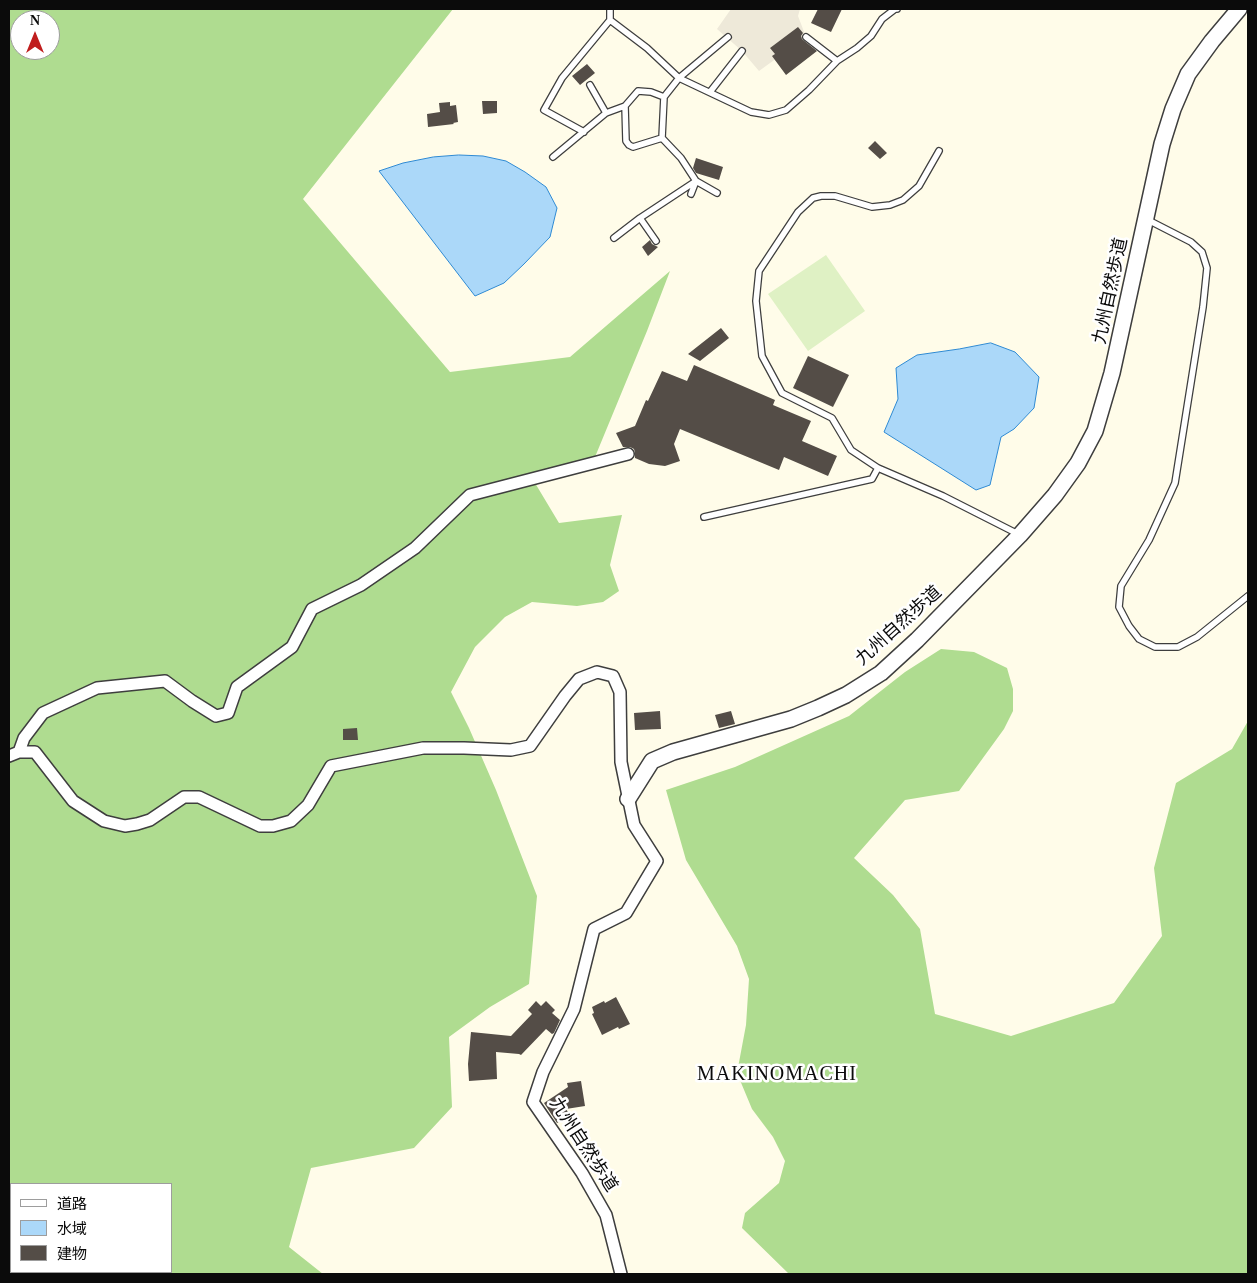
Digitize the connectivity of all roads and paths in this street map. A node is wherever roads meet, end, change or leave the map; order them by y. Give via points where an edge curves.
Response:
1 (610, 9) edge
2 (898, 9) edge
3 (1239, 9) edge
4 (610, 20) junction
5 (728, 37) dead end
6 (806, 37) dead end
7 (742, 50) dead end
8 (837, 61) junction
9 (679, 78) junction
10 (590, 85) dead end
11 (710, 92) junction
12 (664, 97) junction
13 (625, 106) junction
14 (606, 113) junction
15 (584, 132) junction
16 (662, 138) junction
17 (939, 151) dead end
18 (553, 157) dead end
19 (696, 181) junction
20 (717, 193) dead end
21 (691, 194) dead end
22 (640, 218) junction
23 (1146, 219) junction
24 (614, 238) dead end
25 (656, 241) dead end
26 (628, 454) dead end
27 (878, 468) junction
28 (704, 517) dead end
29 (1020, 535) junction
30 (1248, 596) edge
31 (14, 754) edge
32 (628, 799) junction
33 (621, 1274) edge

1 - 4 lane
2 - 8 lane via 882,19 871,36
3 - 23 street, 九州自然歩道 via 1188,74 1162,144
4 - 9 lane
4 - 15 lane via 562,78 544,110
5 - 9 lane
6 - 8 lane
7 - 11 lane
8 - 11 lane via 786,110 769,115 751,112
9 - 11 lane
9 - 12 lane
10 - 14 lane
12 - 13 lane via 638,91
12 - 16 lane
13 - 14 lane
13 - 16 lane via 626,141 629,145 634,147
14 - 15 lane
15 - 18 lane
16 - 19 lane
17 - 27 lane via 919,186 903,200 890,205 872,207 828,195 814,198 798,212 759,271 756,301 762,356 782,393 832,418 851,450
19 - 20 lane
19 - 21 lane
19 - 22 lane
22 - 24 lane
22 - 25 lane
23 - 29 street, 九州自然歩道 via 1112,373 1095,431 1056,494
23 - 30 lane via 1191,242 1202,252 1207,268 1175,483 1149,540 1121,586 1119,607 1139,638 1155,647 1178,647 1196,637
26 - 31 street via 470,494 415,548 360,585 312,609 292,647 236,687 228,713 216,716 165,681 97,688 43,713
27 - 28 lane via 872,478
27 - 29 lane
29 - 32 street, 九州自然歩道 via 881,673 846,695 809,712 652,761
31 - 32 street via 34,752 73,801 104,820 125,826 150,820 184,797 199,797 260,826 273,826 291,821 308,805 331,766 423,748 512,750 530,746 579,679 597,672 613,676 620,692 621,762
32 - 33 street, 九州自然歩道 via 634,825 657,861 626,913 594,929 574,1009 543,1072 533,1102 582,1173 606,1215

